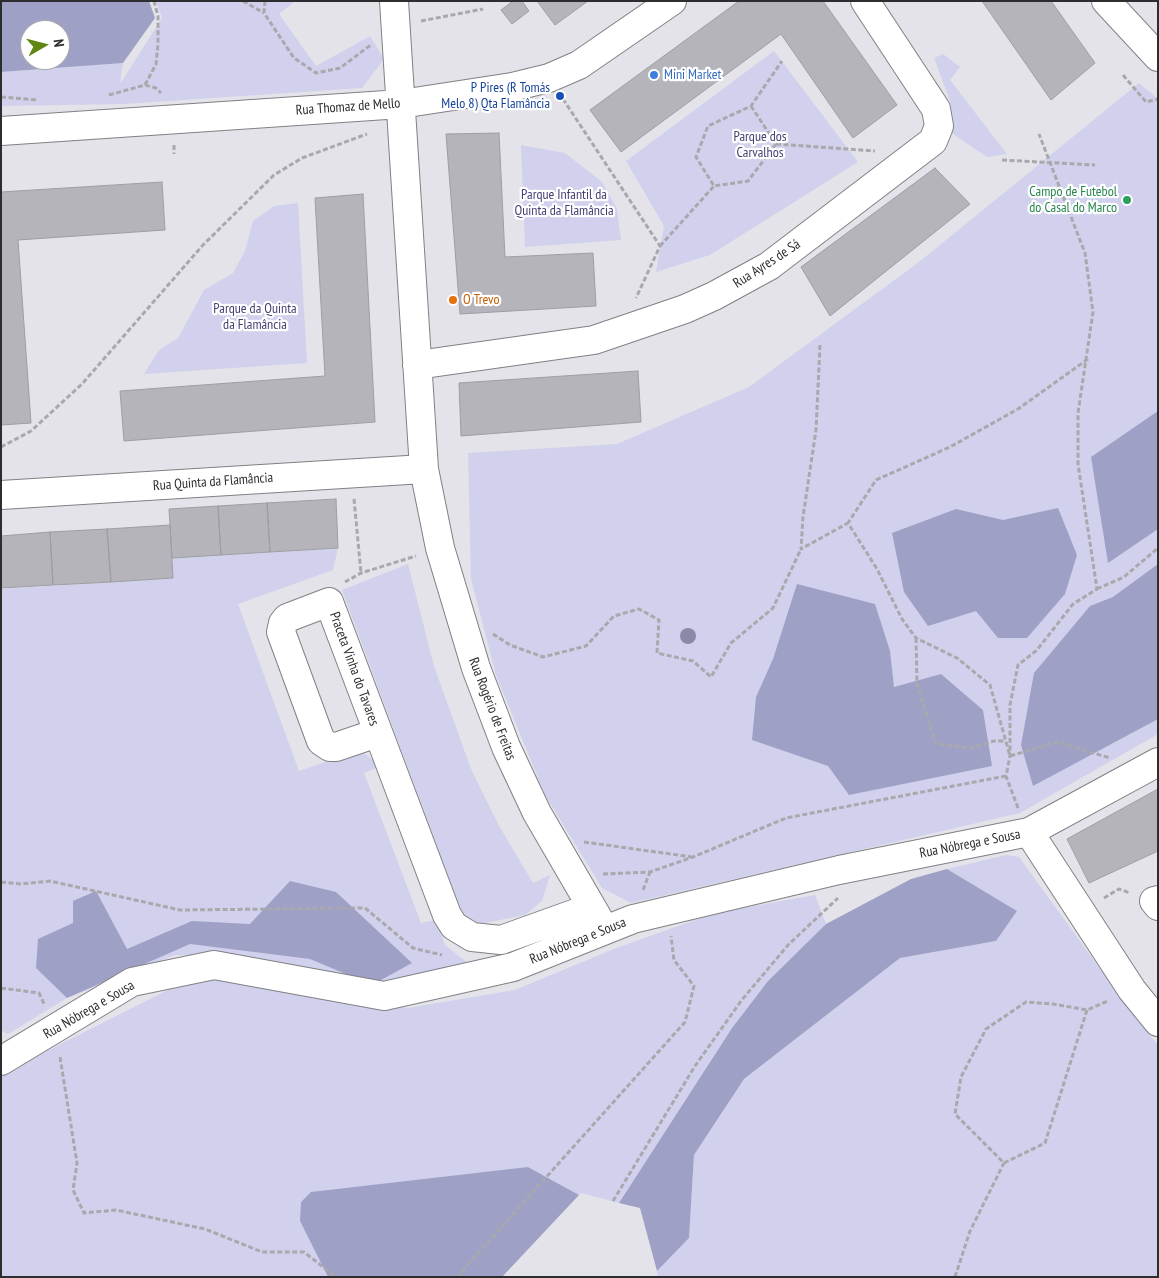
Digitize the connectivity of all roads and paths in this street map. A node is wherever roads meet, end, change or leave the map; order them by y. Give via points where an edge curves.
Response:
1 (154, 1) edge
2 (243, 1) edge
3 (265, 1) edge
4 (672, 1) edge
5 (865, 1) edge
6 (1106, 1) edge
7 (483, 9) dead end
8 (264, 13) junction
9 (395, 14) edge
10 (1158, 57) edge
11 (782, 61) dead end
12 (1123, 75) dead end
13 (549, 78) junction
14 (145, 85) dead end
15 (1158, 99) edge
16 (401, 104) junction
17 (751, 106) junction
18 (1, 131) edge
19 (1040, 134) dead end
20 (776, 144) junction
21 (916, 154) junction
22 (1002, 160) dead end
23 (1052, 163) junction
24 (1096, 165) dead end
25 (714, 186) junction
26 (660, 246) junction
27 (621, 332) junction
28 (820, 345) dead end
29 (1088, 359) junction
30 (417, 365) junction
31 (1, 446) edge
32 (424, 469) junction
33 (352, 474) junction
34 (1, 495) edge
35 (848, 523) junction
36 (440, 548) junction
37 (1158, 548) edge
38 (801, 549) junction
39 (1097, 589) junction
40 (490, 632) dead end
41 (916, 638) junction
42 (377, 733) junction
43 (1006, 740) junction
44 (1010, 756) junction
45 (1112, 758) dead end
46 (1158, 762) edge
47 (1006, 776) junction
48 (1024, 822) junction
49 (582, 842) dead end
50 (693, 857) junction
51 (595, 874) dead end
52 (1, 882) edge
53 (842, 894) dead end
54 (1158, 900) edge
55 (1158, 906) edge
56 (590, 908) junction
57 (667, 911) junction
58 (605, 930) junction
59 (465, 934) junction
60 (1, 988) edge
61 (1132, 990) junction
62 (1088, 1010) junction
63 (1158, 1022) edge
64 (55, 1029) junction
65 (1, 1061) edge
66 (1004, 1164) junction
67 (613, 1201) dead end
68 (336, 1277) edge
69 (457, 1277) edge
70 (955, 1277) edge

1 - 14 path via 158,16 156,64
2 - 8 path
3 - 8 path
4 - 13 street, Rua Thomaz de Mello via 586,61
5 - 21 street, Rua Ayres de Sá via 938,114 936,137
6 - 10 street
7 - 9 path
8 - 9 path via 294,58 316,73 340,68
9 - 16 street, Rua Rogério de Freitas
11 - 17 path
12 - 15 path via 1146,102
13 - 16 street, Rua Thomaz de Mello
13 - 26 path
16 - 18 street, Rua Thomaz de Mello
16 - 30 street, Rua Rogério de Freitas
16 - 31 path via 366,135 302,158 274,175 203,245 82,384 31,431
17 - 20 path
17 - 25 path via 708,126 696,157
19 - 23 path
20 - 21 path
20 - 25 path via 748,181
21 - 27 street, Rua Ayres de Sá via 768,266 714,296
22 - 23 path
23 - 24 path
23 - 29 path via 1085,253 1094,312
25 - 26 path
26 - 27 path
27 - 30 street, Rua Ayres de Sá via 582,342
28 - 38 path via 816,430
29 - 35 path via 1018,409 950,447 876,480
29 - 39 path via 1078,413 1078,464
30 - 32 street, Rua Rogério de Freitas
32 - 33 street, Rua Quinta da Flamância
32 - 36 street, Rua Rogério de Freitas
33 - 34 street, Rua Quinta da Flamância
33 - 36 path via 361,573
35 - 38 path
35 - 41 path
36 - 56 street, Rua Rogério de Freitas via 473,660 506,747 537,813
37 - 39 path via 1124,577
38 - 40 path via 773,608 730,643 711,677 693,661 657,653 659,620 639,609 614,616 586,646 543,657
39 - 44 path via 1073,604 1037,650 1018,665 1010,705
41 - 43 path via 957,658 990,686
41 - 43 path via 917,684 936,744 971,748
42 - 42 street, Praceta Vinha do Tavares via 329,602 287,618 282,623 281,632 321,741 336,747
42 - 59 street, Praceta Vinha do Tavares via 447,914 454,926
43 - 44 path
44 - 45 path via 1057,742
44 - 47 path
46 - 48 street, Rua Nóbrega e Sousa
47 - 48 path
47 - 50 path via 786,818
48 - 57 street, Rua Nóbrega e Sousa
48 - 61 street
49 - 50 path
50 - 51 path via 650,872
52 - 59 path via 50,881 180,910 365,908 413,948 454,957
53 - 67 path via 788,945 741,1001 695,1066
54 - 55 street via 1154,901
56 - 58 street, Rua Rogério de Freitas
56 - 59 street via 501,940
57 - 58 street, Rua Nóbrega e Sousa via 632,919
57 - 69 path via 674,960 694,986 685,1022
58 - 64 street, Rua Nóbrega e Sousa via 514,967 384,996 214,965 132,982
60 - 64 path via 39,993
61 - 62 path
61 - 63 street
62 - 66 path via 1045,1143
62 - 66 path via 1026,1002 986,1029 961,1077 955,1114
64 - 65 street, Rua Nóbrega e Sousa
64 - 68 path via 77,1163 73,1190 84,1213 116,1210 205,1229 262,1252 304,1252
66 - 70 path via 970,1231

